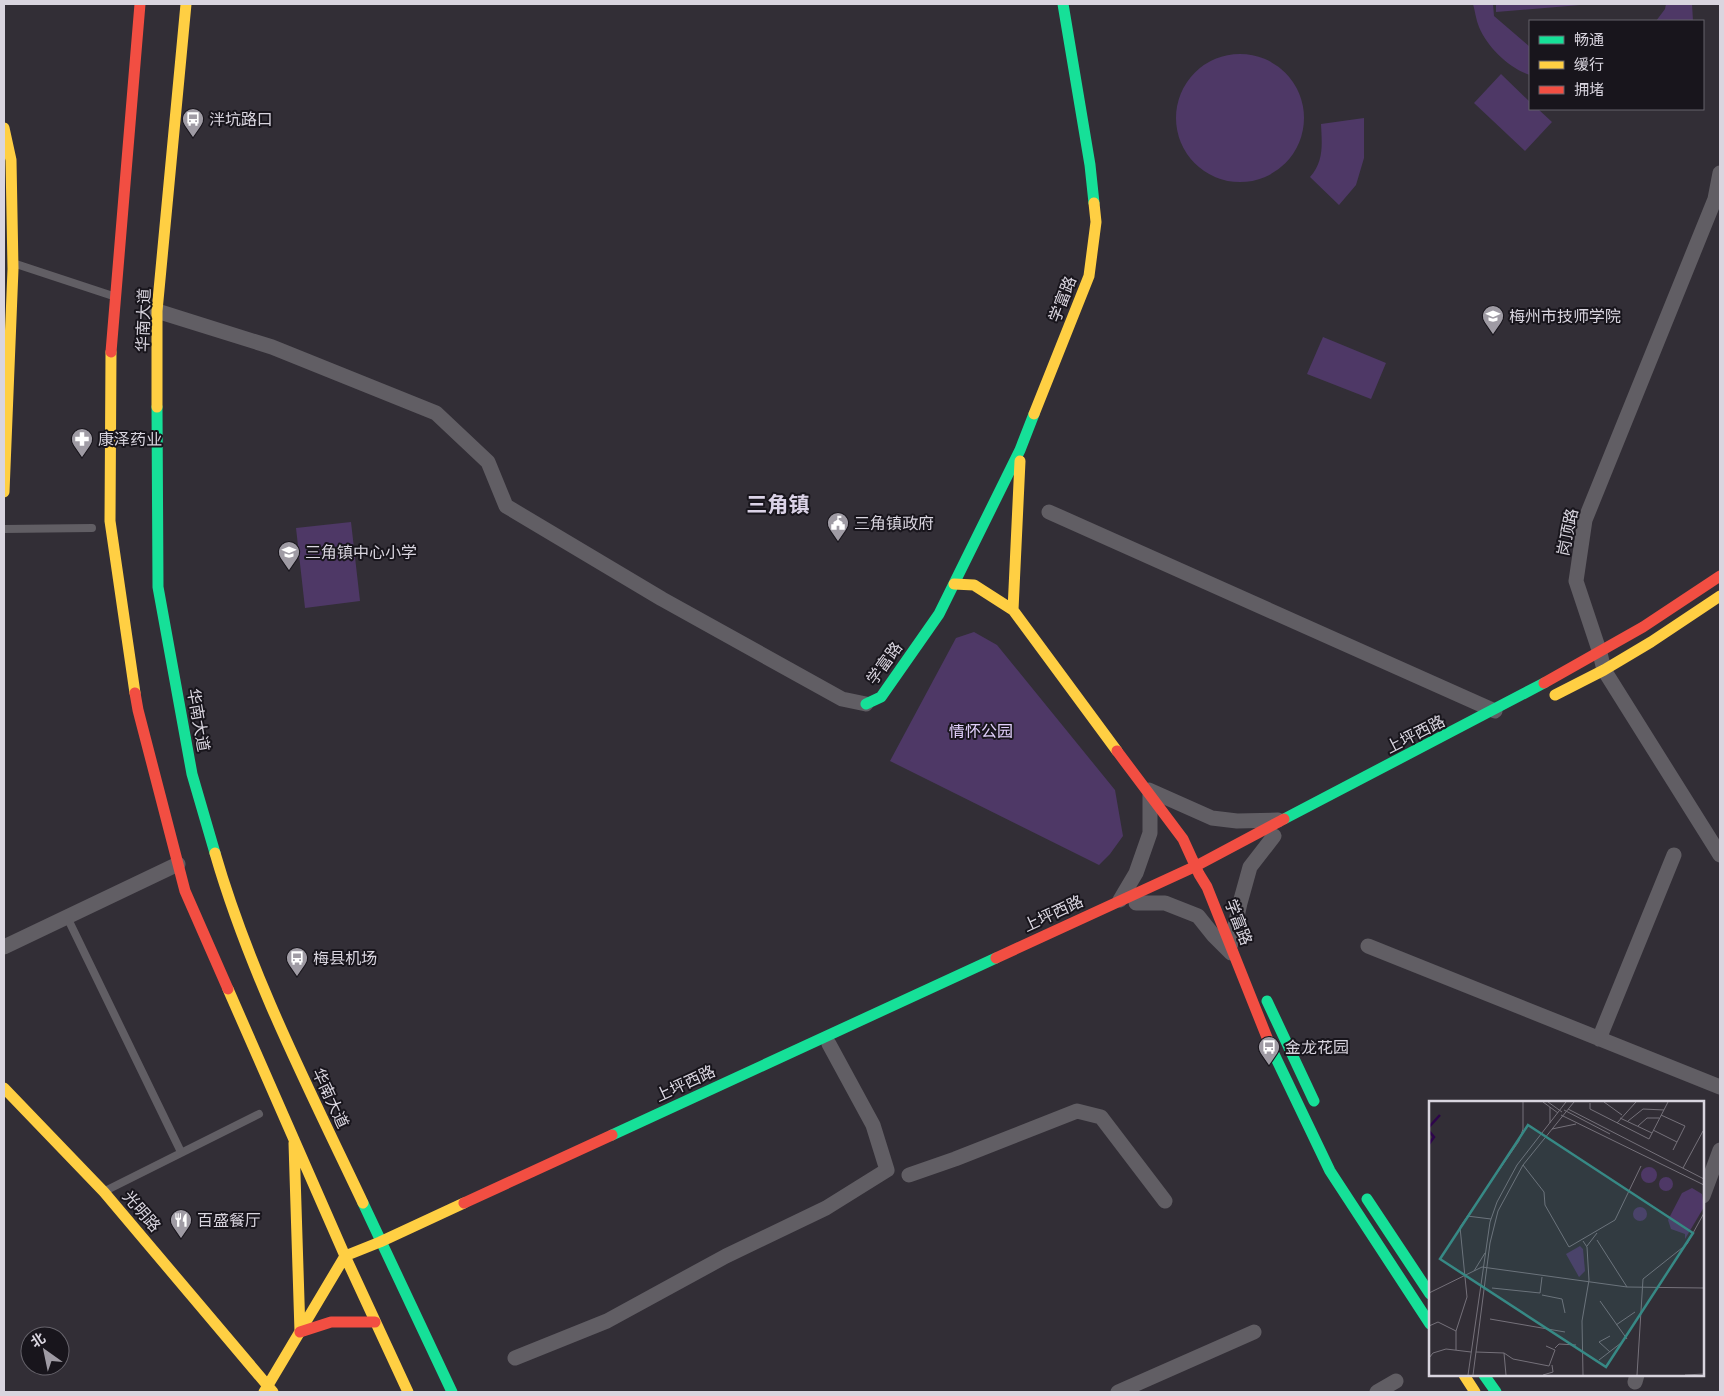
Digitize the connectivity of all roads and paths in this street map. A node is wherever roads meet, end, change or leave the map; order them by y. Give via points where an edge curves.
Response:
1 (140, 4) edge
2 (186, 4) edge
3 (1063, 4) edge
4 (4, 128) edge
5 (1720, 173) edge
6 (4, 260) edge
7 (114, 296) junction
8 (157, 311) junction
9 (1020, 450) junction
10 (4, 492) edge
11 (1049, 512) dead end
12 (92, 528) dead end
13 (4, 529) edge
14 (1720, 576) edge
15 (954, 584) junction
16 (1720, 596) edge
17 (1013, 610) junction
18 (1600, 653) junction
19 (1604, 670) junction
20 (1544, 700) dead end
21 (866, 704) joint
22 (1495, 711) junction
23 (1148, 792) junction
24 (1326, 810) dead end
25 (1284, 820) junction
26 (1274, 836) junction
27 (1720, 854) edge
28 (1674, 855) dead end
29 (178, 864) junction
30 (1202, 868) junction
31 (1120, 900) junction
32 (1136, 903) junction
33 (67, 917) junction
34 (1368, 946) dead end
35 (4, 947) edge
36 (1233, 950) junction
37 (1251, 966) dead end
38 (1263, 993) dead end
39 (1599, 1038) junction
40 (829, 1044) junction
41 (4, 1088) edge
42 (1720, 1088) edge
43 (1318, 1110) dead end
44 (259, 1114) dead end
45 (294, 1137) junction
46 (1720, 1150) edge
47 (181, 1152) junction
48 (909, 1175) dead end
49 (1360, 1188) dead end
50 (104, 1192) junction
51 (1704, 1193) edge
52 (1166, 1201) dead end
53 (382, 1246) junction
54 (345, 1256) junction
55 (1429, 1292) edge
56 (375, 1322) junction
57 (1429, 1322) edge
58 (300, 1332) junction
59 (1254, 1332) dead end
60 (516, 1358) dead end
61 (1465, 1376) edge
62 (1485, 1376) edge
63 (1396, 1381) dead end
64 (269, 1390) edge
65 (408, 1392) edge
66 (452, 1392) edge
67 (1118, 1392) edge
68 (1377, 1392) edge
69 (1475, 1392) edge
70 (1496, 1392) edge

1 - 7 street, 华南大道
2 - 8 street, 华南大道
3 - 9 street, 学富路 via 1090,165 1096,222 1089,276
4 - 10 street via 11,160 13,268
5 - 18 street, 岗顶路 via 1715,199 1585,520 1576,581
6 - 7 lane
7 - 29 street, 华南大道 via 110,522 138,710
8 - 21 street via 272,347 436,413 488,462 506,506 774,661 842,698
8 - 53 street, 华南大道 via 158,587 192,774 228,898 299,1077
9 - 15 street, 学富路
9 - 17 street
11 - 22 street
12 - 13 lane
14 - 18 street, 上坪西路
15 - 17 street, 学富路 via 974,585
15 - 21 street, 学富路 via 939,614 881,697
16 - 19 street
17 - 23 street, 学富路
18 - 19 street, 岗顶路
18 - 22 street, 上坪西路
19 - 20 street
19 - 27 street, 岗顶路
22 - 25 street, 上坪西路
23 - 25 street via 1212,818
23 - 30 street, 学富路
23 - 31 street via 1150,833 1136,872
24 - 26 street, 上坪西路
25 - 30 street, 上坪西路
26 - 30 street, 上坪西路
26 - 36 street via 1250,867 1240,903
28 - 39 street
29 - 33 street
29 - 45 street, 华南大道 via 184,891 276,1087
30 - 31 street, 上坪西路
30 - 32 street, 上坪西路
30 - 36 street, 学富路
30 - 37 street, 学富路
31 - 53 street, 上坪西路
32 - 36 street via 1165,903 1198,916 1214,936
32 - 40 street, 上坪西路
33 - 35 street
33 - 47 lane
34 - 39 street
36 - 57 street, 学富路 via 1267,1039 1330,1171
38 - 43 street
39 - 42 street
40 - 53 street, 上坪西路
40 - 60 street via 874,1125 887,1170 826,1208 726,1256 607,1322
41 - 50 street, 光明路
44 - 47 lane
45 - 54 street, 华南大道
45 - 58 street
46 - 51 street
47 - 50 lane
48 - 52 street via 1077,1111 1101,1118
49 - 55 street
50 - 64 street, 光明路
53 - 54 street
53 - 66 street, 华南大道
54 - 56 street, 华南大道
54 - 58 street
56 - 58 street via 331,1322
56 - 65 street, 华南大道
58 - 64 street
59 - 67 street
61 - 69 street
62 - 70 street
63 - 68 street

